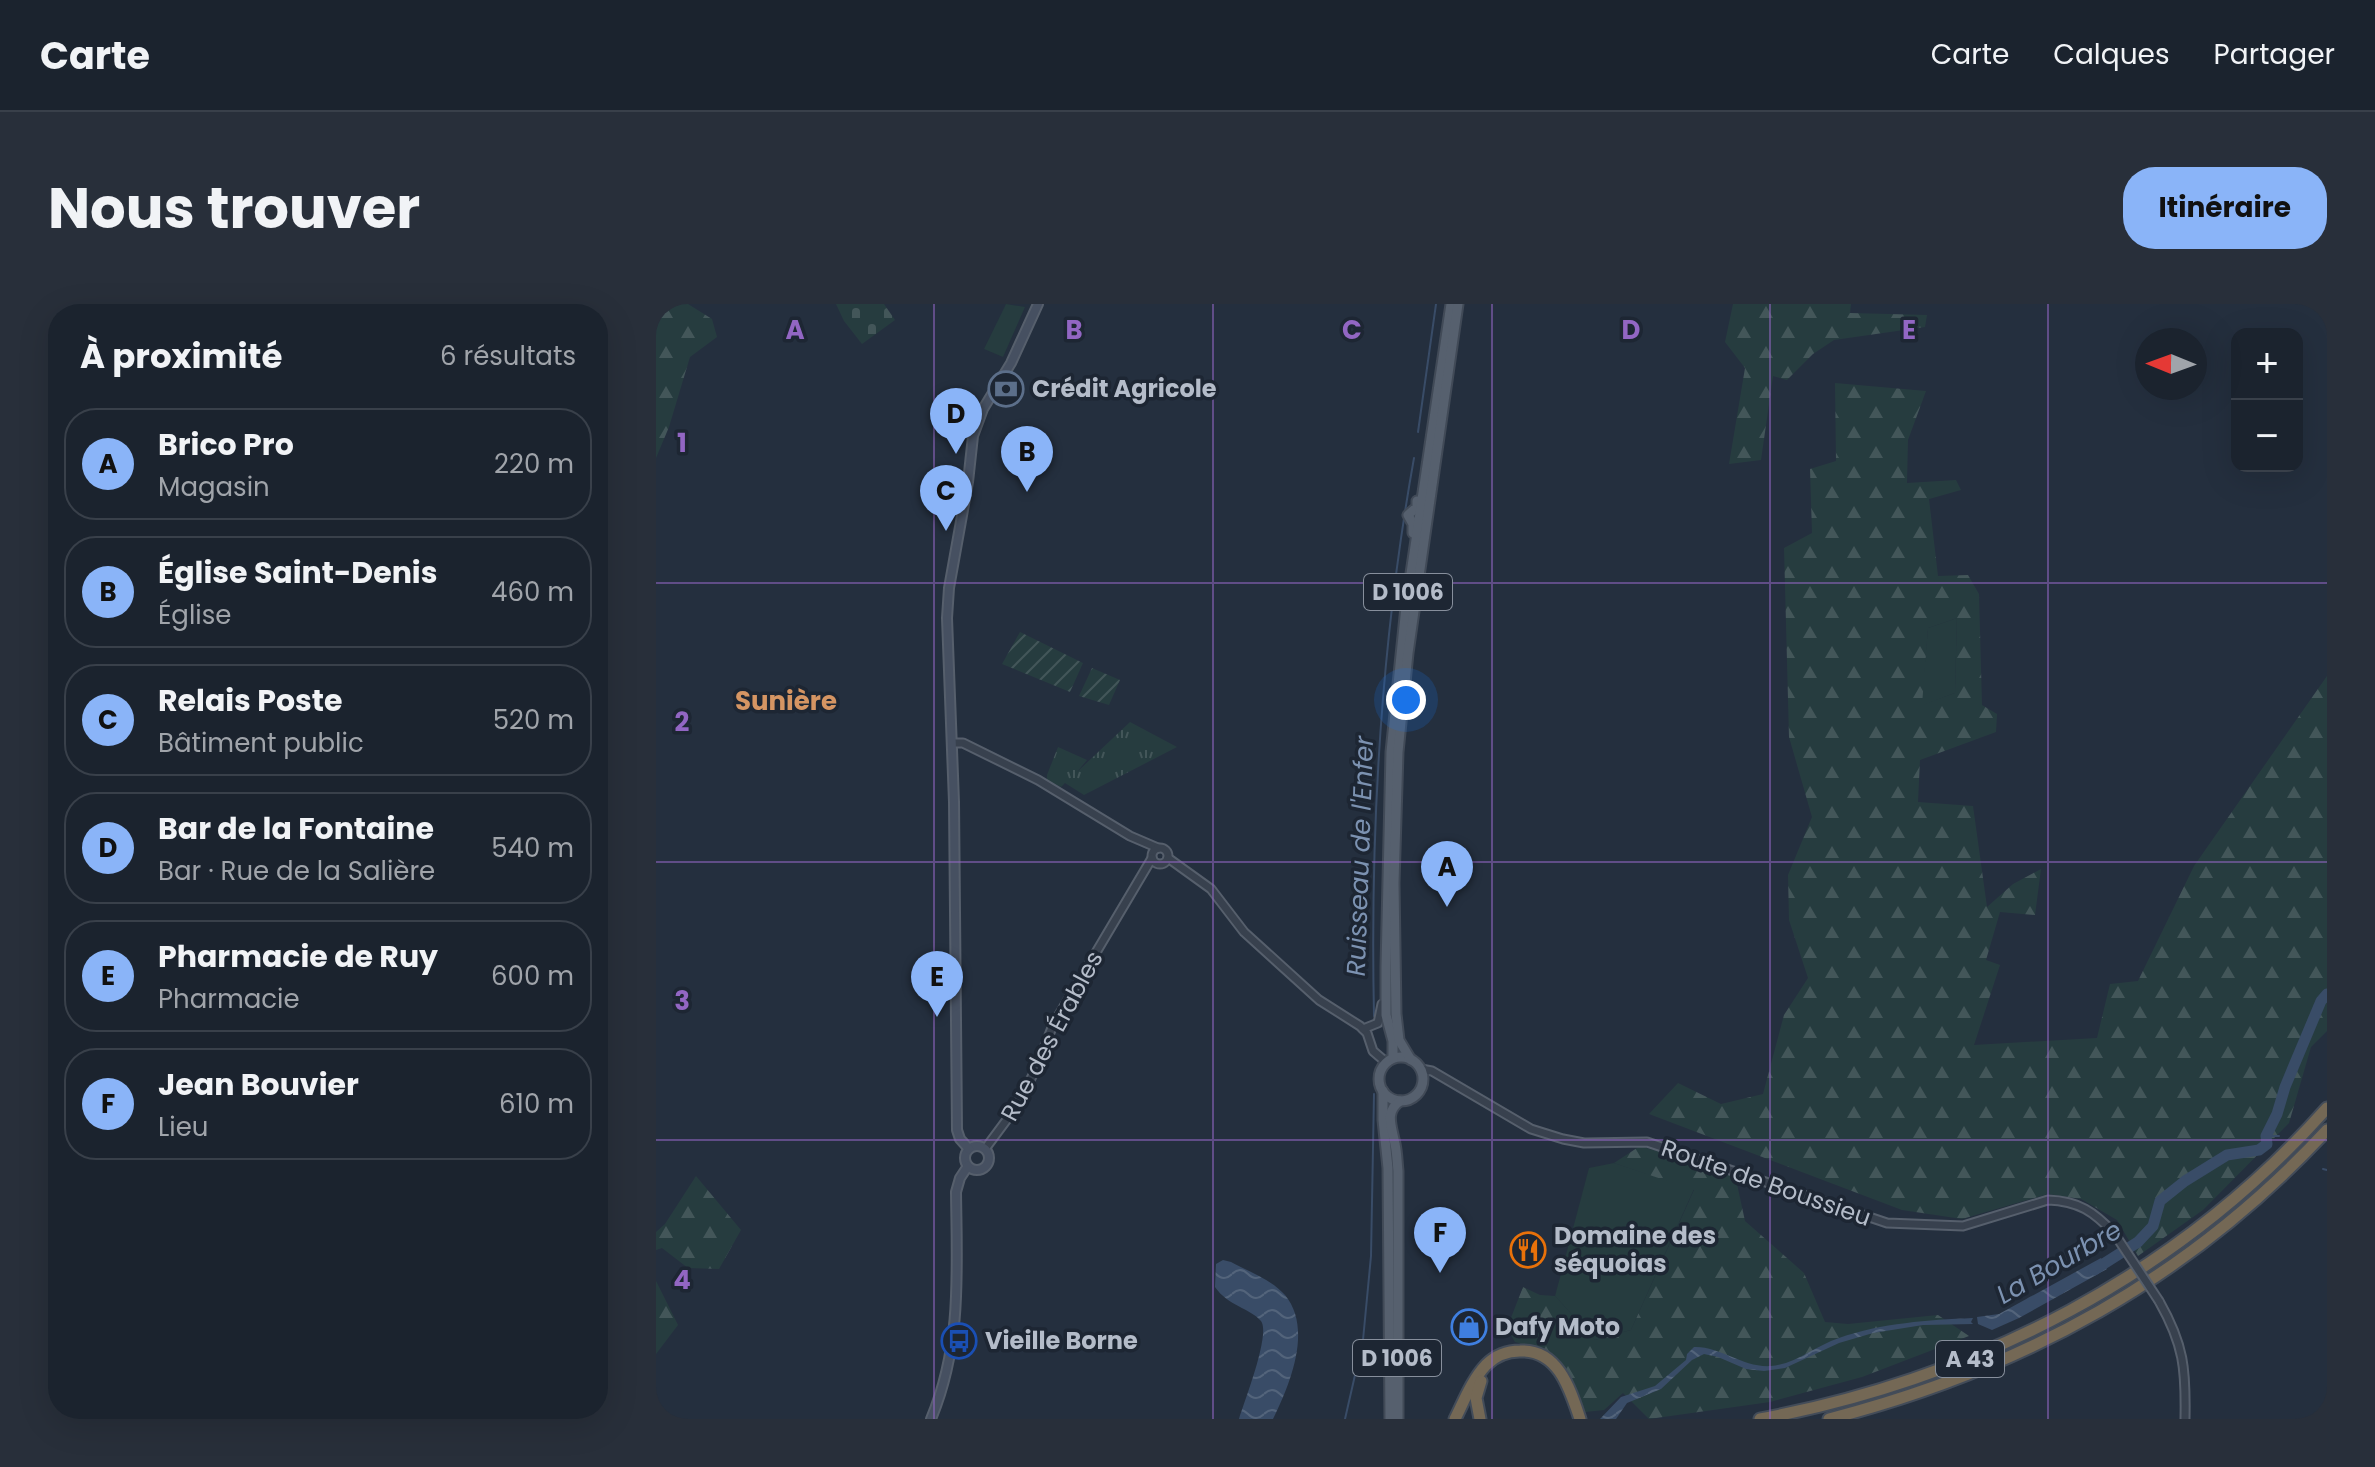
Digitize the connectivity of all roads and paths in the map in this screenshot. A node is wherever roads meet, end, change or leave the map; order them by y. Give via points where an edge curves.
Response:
1 (1038, 304) edge
2 (1451, 304) edge
3 (1458, 304) edge
4 (952, 743) junction
5 (1158, 857) junction
6 (1386, 966) junction
7 (1363, 1029) junction
8 (1390, 1060) junction
9 (1411, 1060) junction
10 (1421, 1069) junction
11 (1383, 1091) junction
12 (1400, 1101) junction
13 (2327, 1108) edge
14 (2327, 1130) edge
15 (969, 1149) junction
16 (985, 1149) junction
17 (968, 1166) junction
18 (931, 1419) edge
19 (1390, 1419) edge
20 (1398, 1419) edge
21 (1455, 1419) edge
22 (1480, 1419) edge
23 (1579, 1419) edge
24 (1760, 1419) edge
25 (1829, 1419) edge
26 (2185, 1419) edge

1 - 4 main road via 983,409 970,447 947,618
2 - 6 main road, D 1006 via 1400,652 1391,752
3 - 9 main road, D 1006 via 1398,752 1396,1014 1399,1040
4 - 5 street via 963,743 1038,780
4 - 15 main road via 957,1130
5 - 7 street via 1211,889 1244,932 1319,1000
5 - 16 street, Rue des Érables via 1053,1025 1014,1110
6 - 7 street via 1378,1023
6 - 8 main road, D 1006
7 - 8 street via 1373,1051
8 - 9 main road
8 - 11 main road via 1380,1078
9 - 10 main road
10 - 12 main road via 1422,1087
10 - 26 street, Route de Boussieu, bridge via 1552,1136 1584,1143 1647,1142 1887,1223 1963,1226 2048,1200 2094,1212 2114,1233 2175,1330 2183,1353
11 - 12 main road
11 - 19 main road, D 1006
12 - 20 main road, D 1006 via 1390,1119 1398,1171
13 - 24 highway, A 43 via 2279,1159 2201,1227 2084,1305 1935,1372
14 - 25 highway, A 43 via 2243,1212 2117,1303 1974,1373
15 - 16 main road
15 - 17 main road
16 - 17 main road via 986,1165 977,1170
17 - 18 main road via 956,1192 954,1340
21 - 23 highway via 1485,1366 1496,1357 1524,1351 1546,1359 1562,1374
22 - 23 highway via 1476,1398 1481,1382 1492,1367 1517,1356 1545,1362 1555,1371

